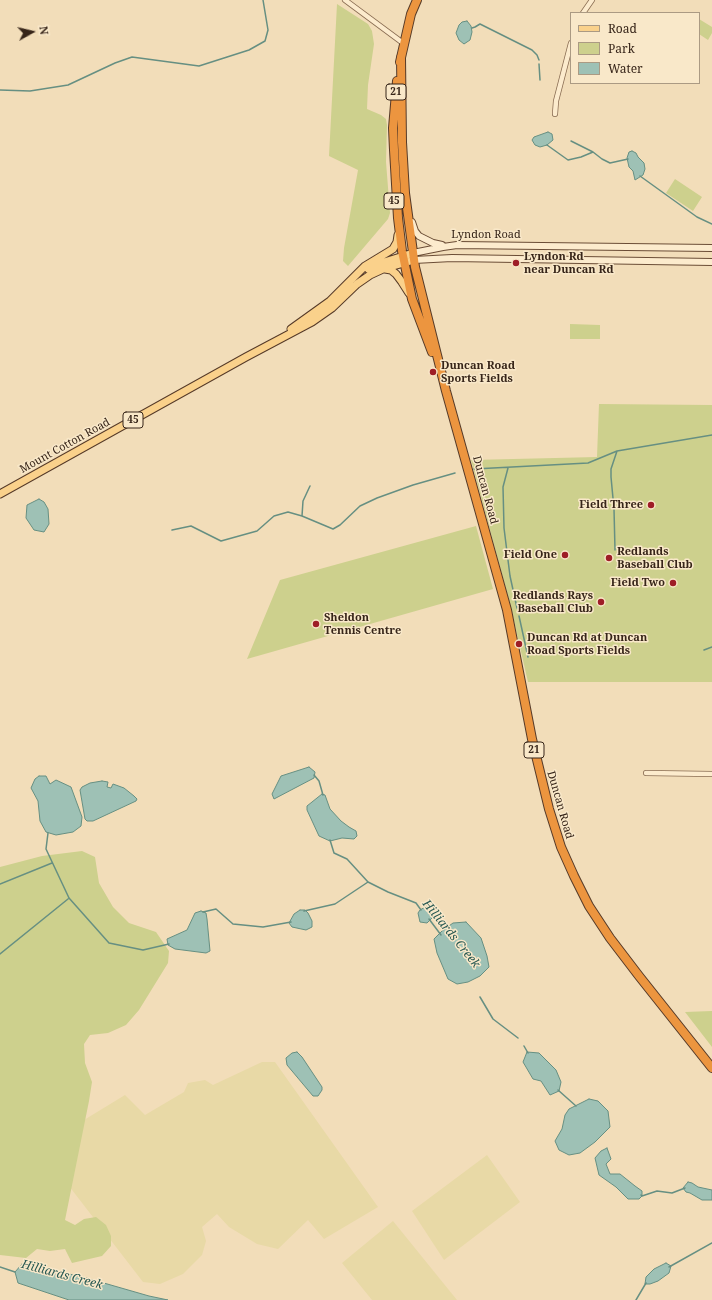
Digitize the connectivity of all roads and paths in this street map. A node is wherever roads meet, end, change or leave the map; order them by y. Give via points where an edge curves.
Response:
1 (345, 0) edge
2 (417, 0) edge
3 (592, 0) edge
4 (584, 12) edge
5 (404, 43) junction
6 (570, 47) edge
7 (401, 57) junction
8 (555, 114) dead end
9 (394, 128) junction
10 (403, 153) junction
11 (457, 245) junction
12 (520, 246) junction
13 (712, 248) edge
14 (413, 257) junction
15 (403, 259) junction
16 (519, 260) junction
17 (712, 262) edge
18 (382, 269) junction
19 (412, 298) junction
20 (286, 333) junction
21 (266, 346) junction
22 (446, 391) junction
23 (0, 494) edge
24 (646, 773) dead end
25 (712, 774) edge
26 (712, 1068) edge

1 - 5 street
2 - 5 highway, Mount Cotton Road / 21
3 - 4 street
5 - 7 highway, Mount Cotton Road / 21
6 - 8 street
7 - 9 highway, Mount Cotton Road / 21 via 396,86
7 - 10 highway, Mount Cotton Road / 21
9 - 15 highway, Duncan Road / 21
9 - 20 main road, Mount Cotton Road / 45 via 391,142 398,239 396,246 361,269 330,302
10 - 11 main road via 414,231 433,243
10 - 14 highway, Mount Cotton Road / 21
11 - 12 main road, Lyndon Road
11 - 14 main road, Lyndon Road
12 - 13 main road, Lyndon Road
12 - 16 main road
14 - 15 main road, Mount Cotton Road / 45
14 - 16 main road
14 - 22 highway, Duncan Road / 21
15 - 18 main road, Mount Cotton Road / 45
15 - 19 highway, Duncan Road / 21
15 - 20 main road via 378,264 367,270 327,308
16 - 17 main road
18 - 19 main road via 396,274
18 - 21 main road, Mount Cotton Road / 45 via 363,279 324,315
19 - 22 highway, Duncan Road / 21
20 - 21 main road, Mount Cotton Road / 45
21 - 23 main road, Mount Cotton Road / 45
22 - 26 highway, Duncan Road / 21 via 507,610 538,767 561,847 586,899 610,938
24 - 25 street

